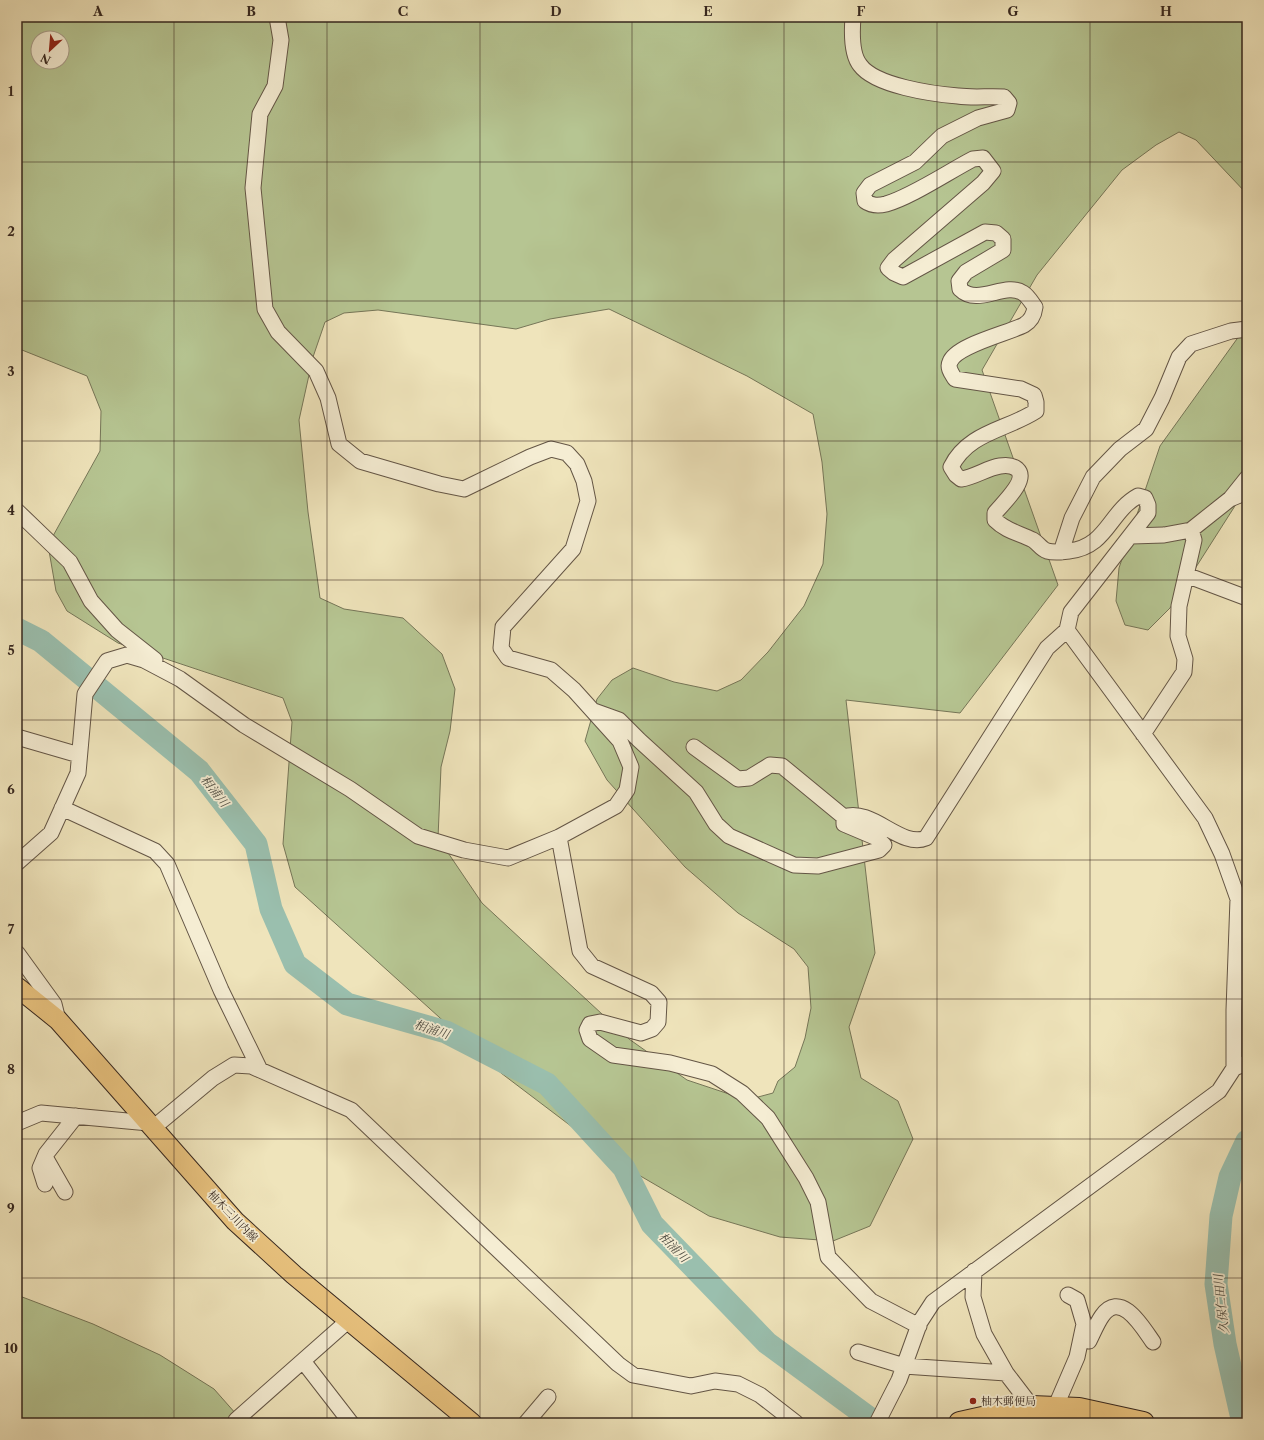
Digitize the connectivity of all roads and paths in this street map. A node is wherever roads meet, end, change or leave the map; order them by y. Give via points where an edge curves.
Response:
1 (277, 17) edge
2 (853, 17) edge
3 (1247, 329) edge
4 (1247, 478) edge
5 (1247, 492) edge
6 (1230, 499) junction
7 (17, 511) edge
8 (1190, 530) junction
9 (1131, 536) junction
10 (1060, 552) junction
11 (1186, 575) junction
12 (1247, 598) edge
13 (1067, 630) junction
14 (164, 670) junction
15 (593, 710) junction
16 (1142, 734) junction
17 (17, 737) edge
18 (694, 747) dead end
19 (79, 755) junction
20 (62, 808) junction
21 (844, 818) junction
22 (559, 837) junction
23 (17, 863) edge
24 (17, 953) edge
25 (17, 987) edge
26 (58, 1020) junction
27 (1240, 1066) edge
28 (260, 1070) junction
29 (76, 1116) junction
30 (17, 1122) edge
31 (151, 1125) junction
32 (45, 1157) junction
33 (45, 1184) dead end
34 (65, 1192) dead end
35 (974, 1271) junction
36 (1068, 1295) dead end
37 (349, 1320) junction
38 (919, 1326) junction
39 (1080, 1339) junction
40 (1153, 1342) dead end
41 (858, 1352) dead end
42 (303, 1361) junction
43 (901, 1373) junction
44 (1006, 1373) junction
45 (548, 1397) dead end
46 (1032, 1407) junction
47 (1055, 1408) junction
48 (236, 1420) dead end
49 (351, 1423) edge
50 (472, 1423) edge
51 (526, 1423) edge
52 (796, 1423) edge
53 (877, 1423) edge
54 (960, 1423) edge
55 (1143, 1423) edge

1 - 15 street via 281,40 275,86 260,114 253,188 265,309 278,332 316,371 328,398 339,444 360,461 464,489 551,449 567,453 577,464 588,501 573,549 503,627 501,648 508,658 552,670
2 - 10 street via 852,39 860,65 879,80 920,91 959,96 1004,97 1009,103 1007,110 978,118 942,136 915,162 870,185 864,193 865,202 872,206 885,205 900,199 973,158 983,158 993,171 983,183 888,268 894,274 903,277 985,232 996,233 1004,239 1003,250 966,272 959,281 960,289 966,295 976,296 1009,290 1022,292 1035,307 1033,316 1025,325 985,339 955,355 950,362 950,371 955,379 1020,389 1034,395 1036,411 983,435 957,455 951,467 961,479 973,477 998,466 1013,466 1021,477 1018,486 995,513 995,520 1003,528 1034,541 1048,551
3 - 10 street via 1231,331 1191,344 1179,357 1146,429 1120,449 1093,478 1072,518
4 - 6 street
5 - 6 street
6 - 8 street
7 - 14 street via 70,562 91,601 117,630
8 - 9 street via 1164,535
8 - 11 street via 1194,540
9 - 10 street via 1148,513 1148,505 1142,496 1128,501 1096,541 1078,550
9 - 13 street via 1071,612
11 - 12 street
11 - 16 street via 1179,606 1178,636 1185,659 1184,672
13 - 16 street
13 - 21 street via 1047,648 926,838 921,841 907,838 864,817 852,815
14 - 19 street via 127,655 107,661 85,694
14 - 22 street via 202,693 244,725 350,789 418,836 464,850 508,858
15 - 21 street via 619,720 696,792 716,824 729,836 794,865 818,866 878,850 884,845 877,838 844,824
15 - 22 street via 620,741 631,767 628,790 616,806
16 - 27 street via 1205,818 1222,854 1238,899 1234,1010
17 - 19 street
18 - 21 street via 738,779 748,778 770,765 782,766
19 - 20 street via 78,773
20 - 23 street via 51,833
20 - 28 street via 155,851 167,864 221,990
22 - 38 street via 580,951 592,966 651,993 659,1002 658,1022 652,1029 641,1032 600,1022 590,1024 587,1030 590,1040 613,1055 670,1063 712,1074 742,1093 768,1118 806,1178 818,1202 828,1258 871,1300
24 - 26 street via 54,1004
25 - 26 main road, 柚木三川内線
26 - 31 main road, 柚木三川内線
27 - 35 street via 1219,1091
28 - 31 street via 251,1066 234,1065
28 - 52 street via 351,1110 618,1364 633,1375 691,1386 715,1381 738,1384 760,1395
29 - 30 street via 41,1113
29 - 31 street
29 - 32 street
31 - 37 main road, 柚木三川内線 via 235,1221 294,1275
32 - 33 street via 40,1168
32 - 34 street
35 - 38 street via 933,1302
35 - 44 street via 973,1297 984,1334
36 - 39 street via 1077,1300 1084,1324
37 - 42 street
37 - 50 main road, 柚木三川内線
38 - 43 street
39 - 40 street via 1089,1341 1103,1315 1112,1308 1121,1308 1132,1313
39 - 47 street via 1077,1357
41 - 43 street
42 - 48 street
42 - 49 street
43 - 44 street
43 - 53 street
44 - 46 street
45 - 51 street
46 - 47 highway
46 - 54 highway
47 - 55 highway via 1079,1409

